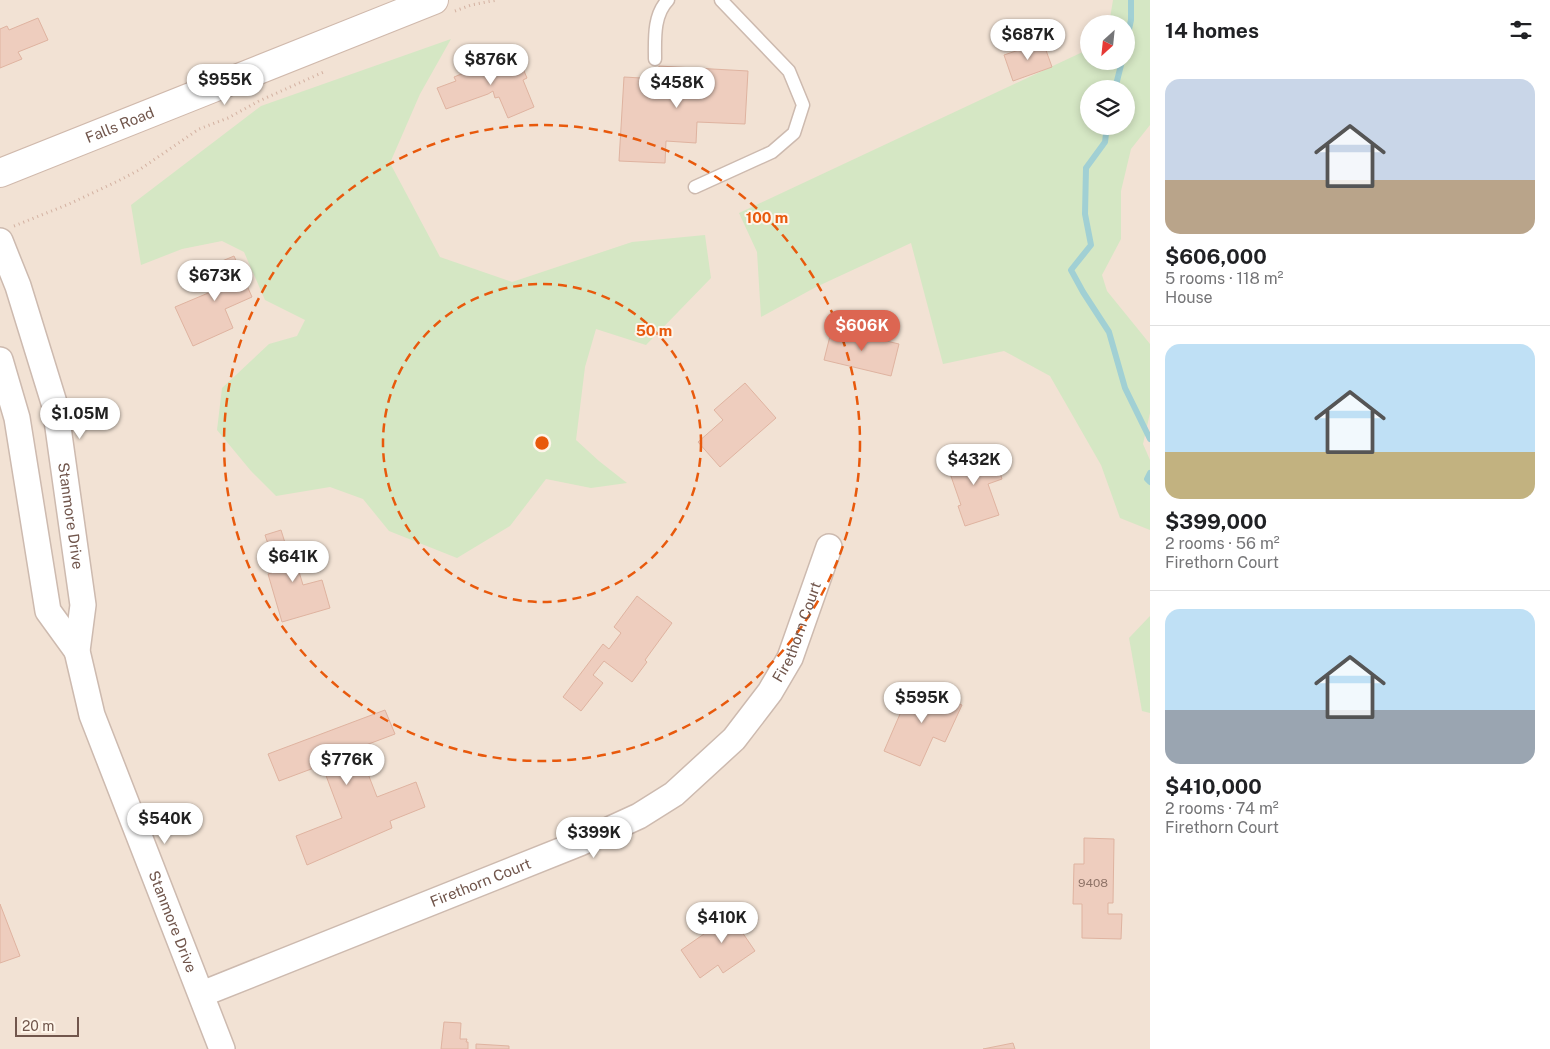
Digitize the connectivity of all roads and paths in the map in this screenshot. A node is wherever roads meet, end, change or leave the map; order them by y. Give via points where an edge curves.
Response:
1 (496, 0) edge
2 (668, 0) edge
3 (721, 0) edge
4 (444, 6) edge
5 (655, 59) dead end
6 (327, 70) dead end
7 (0, 173) edge
8 (695, 187) dead end
9 (3, 235) edge
10 (0, 360) edge
11 (829, 547) dead end
12 (77, 651) junction
13 (202, 994) junction
14 (222, 1049) edge

1 - 4 path
2 - 5 lane via 655,26
3 - 8 lane via 789,72 803,105 794,133 772,152
4 - 7 main road, Falls Road
6 - 9 path via 199,130 139,170
9 - 12 street, Stanmore Drive via 55,406 83,605
10 - 12 street, Stanmore Drive via 17,418 48,611
11 - 13 street, Firethorn Court via 790,658 770,692 734,739 674,794 639,816 580,843
12 - 13 street, Stanmore Drive via 92,715
13 - 14 street, Stanmore Drive

